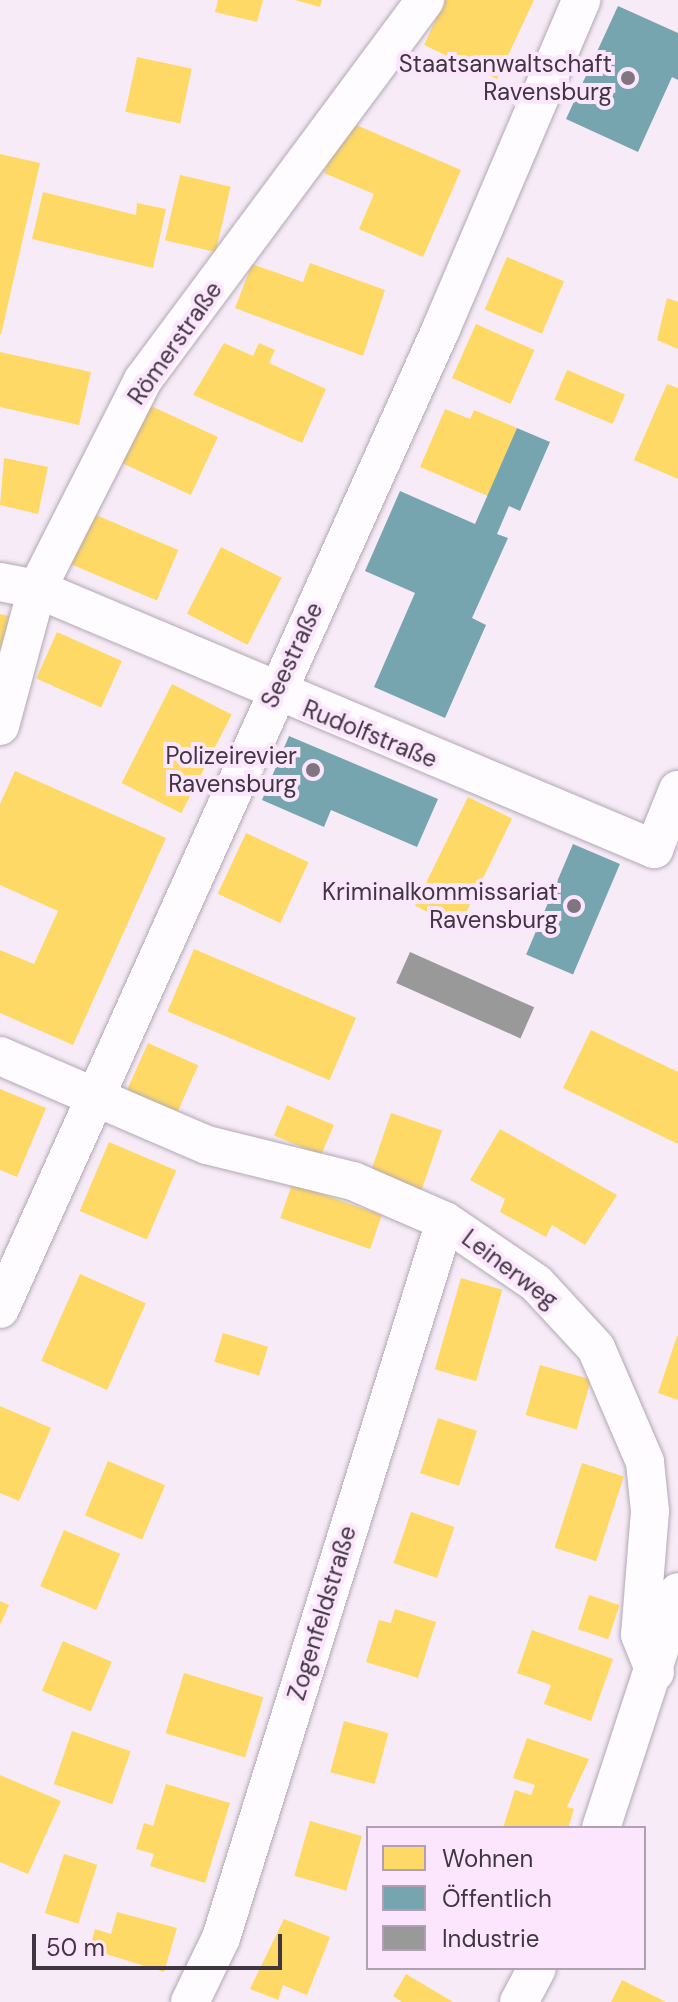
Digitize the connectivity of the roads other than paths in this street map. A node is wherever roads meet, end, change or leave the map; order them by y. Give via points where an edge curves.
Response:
1 (425, 0) edge
2 (581, 0) edge
3 (0, 582) edge
4 (37, 589) junction
5 (274, 695) junction
6 (0, 726) edge
7 (678, 790) edge
8 (0, 1056) edge
9 (92, 1101) junction
10 (445, 1221) junction
11 (0, 1309) edge
12 (678, 1592) edge
13 (655, 1672) junction
14 (602, 1826) edge
15 (536, 1970) edge
16 (190, 2002) edge
17 (519, 2002) edge

1 - 4 street, Römerstraße via 143,380
2 - 5 street, Seestraße
3 - 4 street, Rudolfstraße
4 - 5 street, Rudolfstraße
4 - 6 street, Römerstraße
5 - 7 street, Rudolfstraße via 654,849
5 - 9 street, Seestraße
8 - 9 street
9 - 10 street, Leinerweg via 207,1145 353,1181
9 - 11 street, Seestraße
10 - 13 street, Leinerweg via 568,1314 619,1387 645,1462 650,1511 640,1635
10 - 16 street, Zogenfeldstraße via 221,1938
12 - 13 street
13 - 14 street
15 - 17 street

